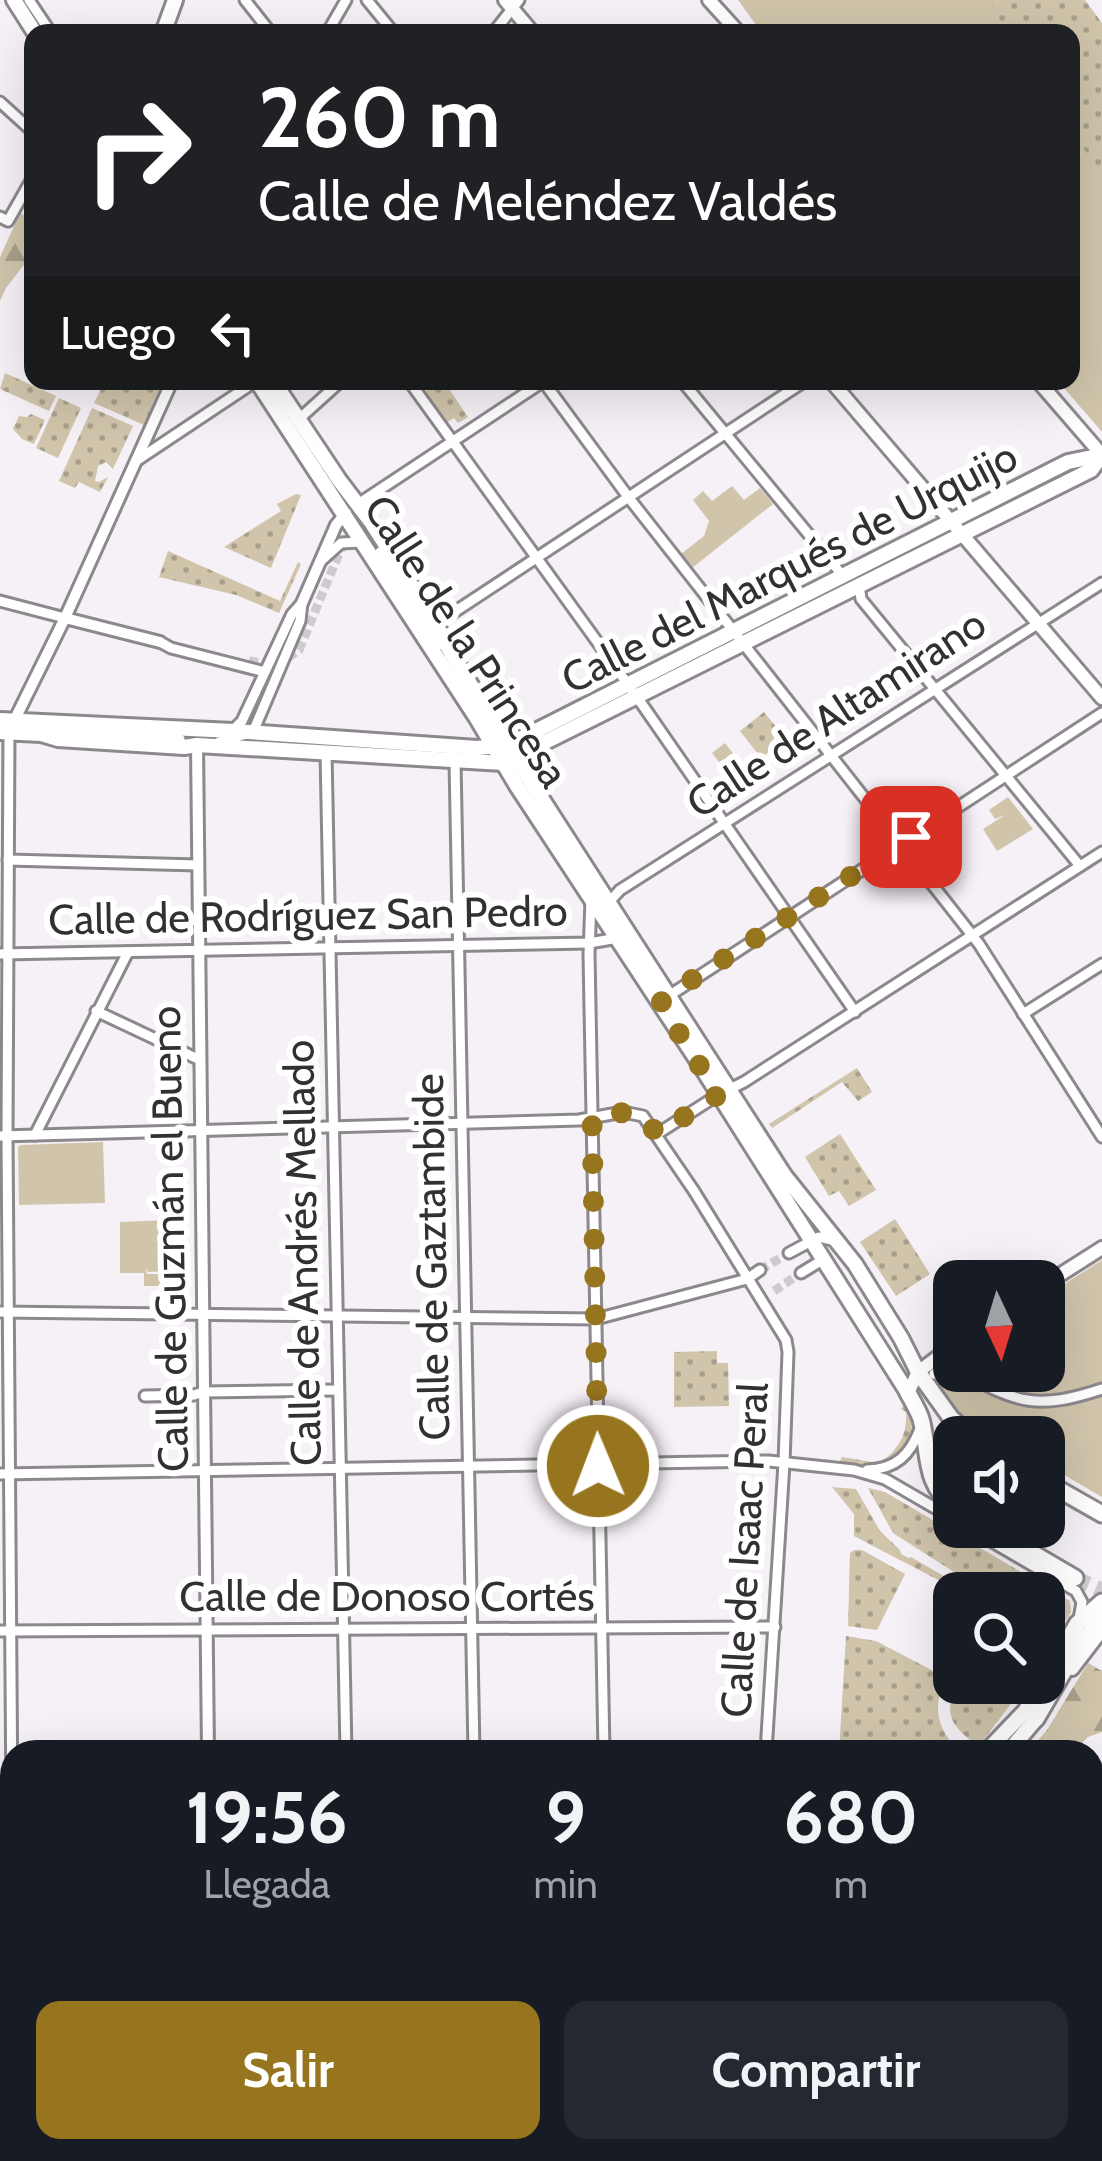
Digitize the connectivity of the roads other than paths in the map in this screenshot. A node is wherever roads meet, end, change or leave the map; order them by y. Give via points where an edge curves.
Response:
1 (245, 0) edge
2 (367, 0) edge
3 (264, 24) edge
4 (387, 24) edge
5 (0, 102) edge
6 (24, 124) edge
7 (24, 190) edge
8 (4, 219) edge
9 (168, 390) edge
10 (242, 390) edge
11 (262, 390) edge
12 (279, 390) edge
13 (331, 390) edge
14 (415, 390) edge
15 (531, 390) edge
16 (551, 390) edge
17 (689, 390) edge
18 (791, 390) edge
19 (839, 390) edge
20 (1046, 390) edge
21 (299, 419) junction
22 (725, 434) junction
23 (453, 442) junction
24 (1102, 455) edge
25 (136, 461) junction
26 (629, 498) junction
27 (358, 504) junction
28 (343, 514) junction
29 (956, 528) junction
30 (361, 542) junction
31 (380, 552) tunnel mouth
32 (537, 559) junction
33 (321, 561) junction
34 (843, 576) junction
35 (1102, 583) edge
36 (859, 585) junction
37 (0, 601) edge
38 (302, 603) junction
39 (65, 618) junction
40 (436, 624) junction
41 (1038, 624) junction
42 (738, 638) junction
43 (160, 642) junction
44 (451, 653) junction
45 (249, 661) tunnel mouth
46 (265, 672) junction
47 (935, 689) junction
48 (632, 692) junction
49 (1102, 698) edge
50 (1102, 713) edge
51 (253, 725) junction
52 (5, 726) edge
53 (41, 734) junction
54 (183, 734) junction
55 (226, 736) junction
56 (197, 745) junction
57 (326, 752) junction
58 (506, 753) junction
59 (831, 756) junction
60 (455, 761) junction
61 (1006, 775) junction
62 (725, 824) junction
63 (900, 844) junction
64 (1102, 852) edge
65 (8, 860) junction
66 (198, 865) junction
67 (1080, 866) junction
68 (591, 900) junction
69 (608, 902) junction
70 (789, 916) junction
71 (621, 935) junction
72 (973, 936) junction
73 (590, 943) junction
74 (458, 945) junction
75 (328, 948) junction
76 (198, 950) junction
77 (128, 952) junction
78 (4, 954) edge
79 (1102, 964) edge
80 (664, 999) junction
81 (96, 1011) junction
82 (856, 1012) junction
83 (1023, 1014) junction
84 (200, 1060) junction
85 (724, 1092) junction
86 (592, 1118) junction
87 (461, 1123) junction
88 (333, 1126) junction
89 (200, 1130) junction
90 (657, 1134) junction
91 (35, 1135) junction
92 (3, 1136) edge
93 (1102, 1138) edge
94 (811, 1240) junction
95 (1102, 1247) edge
96 (789, 1253) tunnel mouth
97 (824, 1259) junction
98 (855, 1264) junction
99 (760, 1270) tunnel mouth
100 (1065, 1272) edge
101 (801, 1273) tunnel mouth
102 (747, 1279) junction
103 (773, 1291) tunnel mouth
104 (759, 1299) junction
105 (4, 1312) edge
106 (204, 1314) junction
107 (337, 1315) junction
108 (466, 1317) junction
109 (596, 1319) junction
110 (933, 1365) edge
111 (933, 1370) edge
112 (926, 1373) junction
113 (1102, 1389) edge
114 (338, 1390) junction
115 (203, 1392) junction
116 (999, 1392) edge
117 (908, 1393) junction
118 (145, 1396) dead end
119 (952, 1416) edge
120 (922, 1424) junction
121 (784, 1463) junction
122 (598, 1466) junction
123 (468, 1467) junction
124 (340, 1469) junction
125 (854, 1470) junction
126 (206, 1471) junction
127 (5, 1474) edge
128 (933, 1481) edge
129 (1065, 1493) edge
130 (933, 1503) edge
131 (1102, 1514) edge
132 (1003, 1548) edge
133 (1024, 1548) edge
134 (1075, 1578) tunnel mouth
135 (1102, 1602) edge
136 (1102, 1618) edge
137 (1077, 1624) junction
138 (602, 1628) junction
139 (775, 1628) junction
140 (343, 1629) junction
141 (472, 1629) junction
142 (206, 1630) junction
143 (1102, 1630) edge
144 (6, 1631) edge
145 (1065, 1645) edge
146 (1035, 1704) edge
147 (1031, 1714) junction
148 (10, 1740) edge
149 (208, 1740) edge
150 (346, 1740) edge
151 (474, 1740) edge
152 (604, 1740) edge
153 (767, 1740) edge
154 (1003, 1740) edge
155 (1016, 1740) edge

1 - 3 street
2 - 4 street
5 - 6 street
7 - 8 street
9 - 25 street
10 - 25 street
11 - 28 main road, Calle de la Princesa
12 - 21 main road, Calle de la Princesa
13 - 21 street
14 - 23 street
15 - 23 street
16 - 26 street
17 - 22 street
18 - 22 street
19 - 29 main road
20 - 24 main road
21 - 27 main road, Calle de la Princesa
22 - 26 street
22 - 34 street
23 - 27 street
23 - 32 street
24 - 29 main road, Calle del Marqués de Urquijo via 1091,470
25 - 39 street
26 - 32 street
26 - 42 street
27 - 28 street
27 - 40 main road, Calle de la Princesa
28 - 30 main road, Calle de la Princesa
28 - 33 street
29 - 34 main road, Calle del Marqués de Urquijo
29 - 36 main road, Calle del Marqués de Urquijo
29 - 41 main road
30 - 33 street via 341,542
30 - 58 main road, Calle de la Princesa
31 - 44 street, Calle de la Princesa
32 - 40 street
32 - 48 street
33 - 38 street
34 - 42 main road, Calle del Marqués de Urquijo
35 - 41 street, Calle de Altamirano
36 - 42 main road, Calle del Marqués de Urquijo
36 - 47 street via 861,599
37 - 39 street
38 - 46 street
38 - 51 street via 301,622
39 - 43 street
39 - 52 street
40 - 44 main road, Calle de la Princesa
41 - 47 street, Calle de Altamirano
41 - 49 main road
42 - 48 main road, Calle del Marqués de Urquijo
42 - 59 street
43 - 45 street
43 - 46 street
44 - 58 main road, Calle de la Princesa
46 - 55 street
47 - 59 street, Calle de Altamirano
47 - 61 street
48 - 58 main road, Calle del Marqués de Urquijo
48 - 62 street
50 - 61 street
51 - 55 main road
51 - 58 main road
52 - 53 main road
52 - 54 main road
52 - 65 street
53 - 54 street
53 - 56 main road
54 - 55 main road
54 - 56 street
55 - 56 street
56 - 57 main road
56 - 66 street, Calle de Guzmán el Bueno
57 - 60 main road
57 - 75 street, Calle de Andrés Mellado
58 - 60 main road
58 - 68 main road, Calle de la Princesa
58 - 69 main road, Calle de la Princesa
59 - 62 street, Calle de Altamirano
59 - 63 street
60 - 74 street, Calle de Gaztambide
61 - 63 street
61 - 67 street
62 - 69 street, Calle de Altamirano
62 - 70 street
63 - 70 street
63 - 72 street
64 - 67 street
65 - 66 street
65 - 78 street
66 - 76 street, Calle de Guzmán el Bueno
67 - 72 street
68 - 71 main road, Calle de la Princesa
68 - 73 street
69 - 71 main road, Calle de la Princesa
70 - 80 street
70 - 82 street
71 - 73 street, Calle de Rodríguez San Pedro
71 - 80 main road, Calle de la Princesa
72 - 82 street
72 - 83 street
73 - 74 street, Calle de Rodríguez San Pedro
73 - 86 street
74 - 75 street, Calle de Rodríguez San Pedro
74 - 87 street, Calle de Gaztambide
75 - 76 street, Calle de Rodríguez San Pedro
75 - 88 street, Calle de Andrés Mellado
76 - 77 street, Calle de Rodríguez San Pedro
76 - 84 street, Calle de Guzmán el Bueno
77 - 78 street, Calle de Rodríguez San Pedro
77 - 81 street
78 - 92 street
79 - 83 street
80 - 85 main road, Calle de la Princesa
81 - 84 street
81 - 91 street
82 - 85 street
83 - 93 street
84 - 89 street, Calle de Guzmán el Bueno
85 - 90 street
85 - 94 main road, Calle de la Princesa
85 - 98 main road, Calle de la Princesa
86 - 87 street
86 - 90 street via 636,1112
86 - 109 street
87 - 88 street
87 - 108 street, Calle de Gaztambide
88 - 89 street
88 - 107 street, Calle de Andrés Mellado
89 - 91 street
89 - 106 street, Calle de Guzmán el Bueno
90 - 102 street
91 - 92 street
92 - 105 street
94 - 96 street
94 - 97 main road, Calle de la Princesa
94 - 98 street, Calle de la Princesa via 830,1238
95 - 100 main road
97 - 101 street
97 - 117 main road, Calle de la Princesa
98 - 112 main road, Calle de la Princesa
99 - 102 street
102 - 104 street
102 - 109 street
103 - 104 street
104 - 121 street, Calle de Isaac Peral via 788,1352
105 - 106 street
105 - 127 street
106 - 107 street
106 - 115 street, Calle de Guzmán el Bueno
107 - 108 street
107 - 114 street, Calle de Andrés Mellado
108 - 109 street
108 - 123 street, Calle de Gaztambide
109 - 122 street
110 - 112 main road
111 - 112 street
112 - 117 main road
112 - 119 highway
113 - 116 street via 1044,1401
114 - 115 street
114 - 124 street, Calle de Andrés Mellado
115 - 118 street
115 - 126 street, Calle de Guzmán el Bueno
117 - 120 highway, Calle de la Princesa
120 - 125 street via 897,1463
120 - 128 highway, Calle de la Princesa
121 - 122 street
121 - 125 street
121 - 139 street, Calle de Isaac Peral
122 - 123 street
122 - 138 street
123 - 124 street
123 - 141 street, Calle de Gaztambide
124 - 126 street
124 - 140 street, Calle de Andrés Mellado
125 - 130 street
126 - 127 street
126 - 142 street, Calle de Guzmán el Bueno
127 - 144 street
129 - 131 highway
132 - 137 street via 1076,1591
133 - 134 highway
135 - 137 highway
136 - 147 highway
137 - 145 highway
138 - 139 street, Calle de Donoso Cortés
138 - 141 street, Calle de Donoso Cortés
138 - 152 street
139 - 153 street, Calle de Isaac Peral
140 - 141 street, Calle de Donoso Cortés
140 - 142 street, Calle de Donoso Cortés
140 - 150 street, Calle de Andrés Mellado
141 - 151 street, Calle de Gaztambide
142 - 144 street, Calle de Donoso Cortés
142 - 149 street, Calle de Guzmán el Bueno
143 - 147 main road
144 - 148 street
146 - 147 highway
147 - 154 main road
147 - 155 main road

